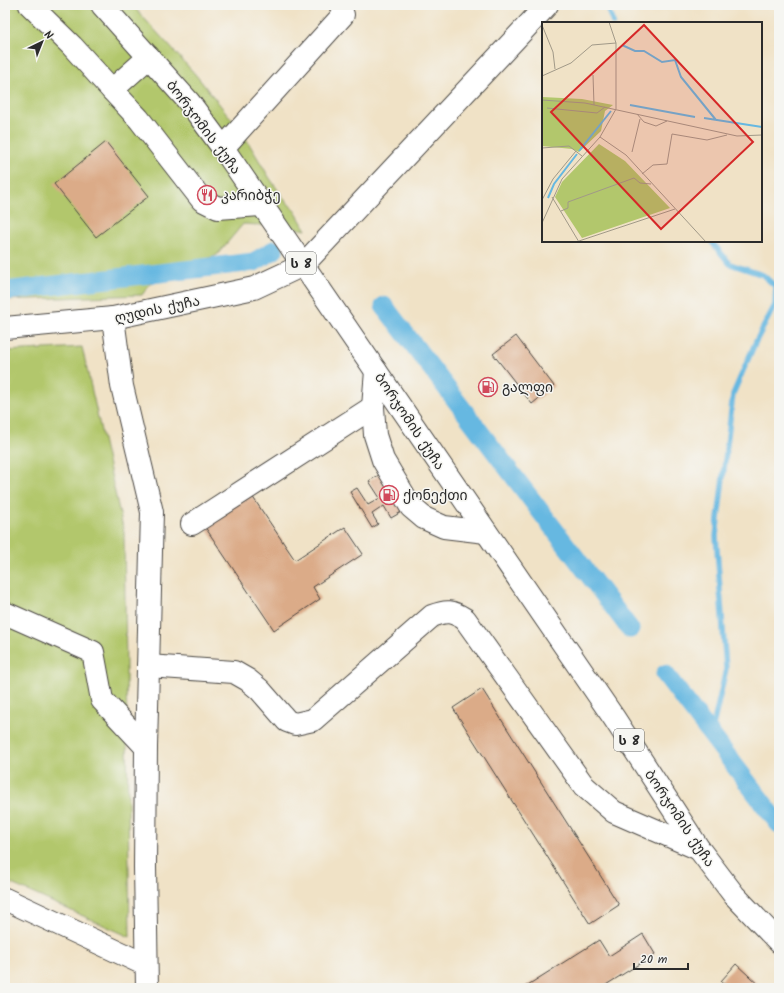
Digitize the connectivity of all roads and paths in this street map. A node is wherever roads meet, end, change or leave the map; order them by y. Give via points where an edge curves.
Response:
1 (30, 5) edge
2 (102, 5) edge
3 (547, 5) edge
4 (343, 15) dead end
5 (149, 57) junction
6 (112, 90) junction
7 (222, 148) junction
8 (261, 205) junction
9 (303, 264) junction
10 (113, 318) junction
11 (5, 328) edge
12 (376, 371) junction
13 (373, 407) junction
14 (192, 524) dead end
15 (486, 532) junction
16 (5, 613) edge
17 (148, 666) junction
18 (146, 747) junction
19 (699, 849) junction
20 (5, 899) edge
21 (779, 942) edge
22 (146, 965) junction
23 (147, 988) edge

1 - 6 main road
2 - 5 main road, ბორჯომის ქუჩა / ს 8
3 - 9 main road
4 - 7 main road
5 - 6 main road
5 - 7 main road, ბორჯომის ქუჩა / ს 8 via 189,102
6 - 8 main road via 139,119 202,200 218,208
7 - 8 main road, ბორჯომის ქუჩა / ს 8
8 - 9 main road, ბორჯომის ქუჩა / ს 8
9 - 10 main road, ღუდის ქუჩა via 254,288
9 - 12 main road, ბორჯომის ქუჩა / ს 8
10 - 11 main road, ღუდის ქუჩა
10 - 17 main road via 122,386 152,512
12 - 13 main road
12 - 15 main road, ბორჯომის ქუჩა / ს 8
13 - 14 main road
13 - 15 main road via 375,436 382,460 411,507 424,518 444,527
15 - 19 main road, ბორჯომის ქუჩა / ს 8 via 614,718
16 - 18 main road via 93,652 102,700
17 - 18 main road
17 - 19 main road via 234,672 260,690 287,721 303,723 313,720 432,616 454,612 465,619 584,786 614,812
18 - 22 main road
19 - 21 main road, ბორჯომის ქუჩა / ს 8 via 734,895
20 - 22 main road
22 - 23 main road

